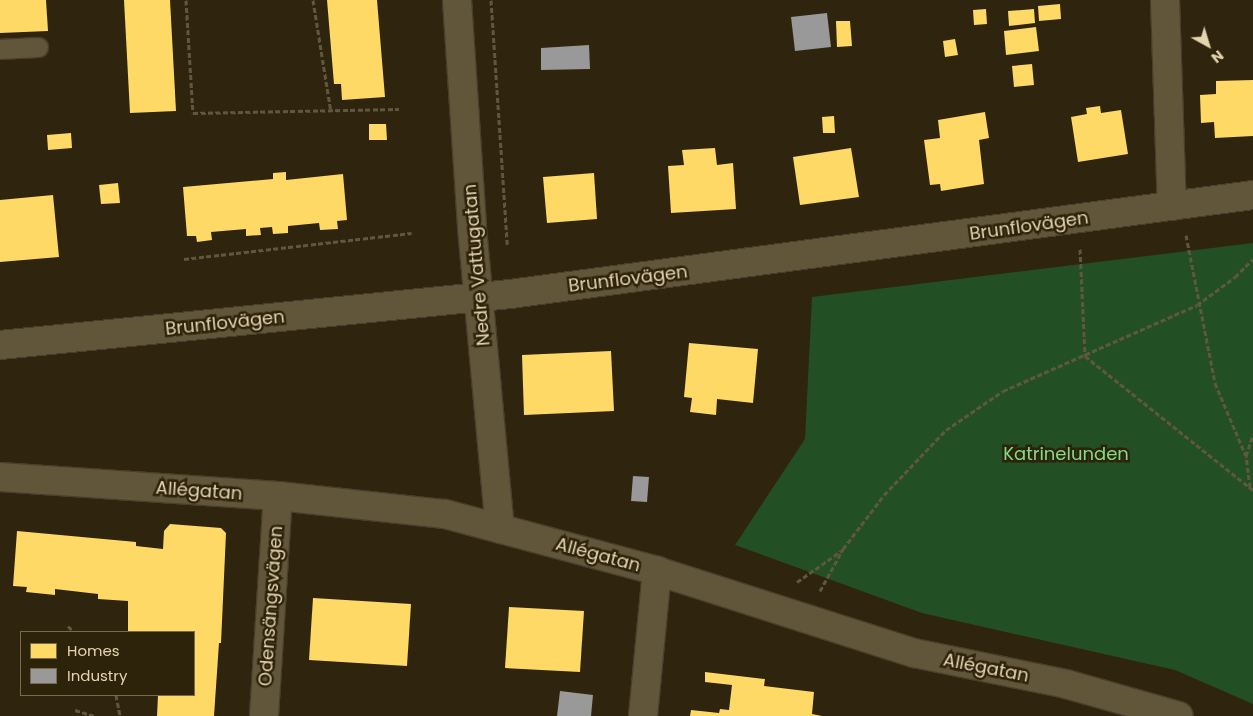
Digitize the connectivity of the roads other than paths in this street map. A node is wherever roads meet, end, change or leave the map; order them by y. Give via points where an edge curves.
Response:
1 (457, 0) edge
2 (1165, 0) edge
3 (38, 47) dead end
4 (0, 49) edge
5 (1253, 195) edge
6 (1172, 206) junction
7 (479, 298) junction
8 (0, 346) edge
9 (0, 477) edge
10 (278, 496) junction
11 (500, 529) junction
12 (657, 571) junction
13 (1170, 714) edge
14 (264, 716) edge
15 (643, 716) edge

1 - 7 street, Nedre Vattugatan
2 - 6 street
3 - 4 lane
5 - 6 street, Brunflovägen
6 - 7 street, Brunflovägen
7 - 8 street, Brunflovägen
7 - 11 street, Nedre Vattugatan
9 - 10 street, Allégatan
10 - 11 street, Allégatan via 445,514
10 - 14 street, Odensängsvägen
11 - 12 street, Allégatan
12 - 13 street, Allégatan via 914,653 1066,684
12 - 15 street

